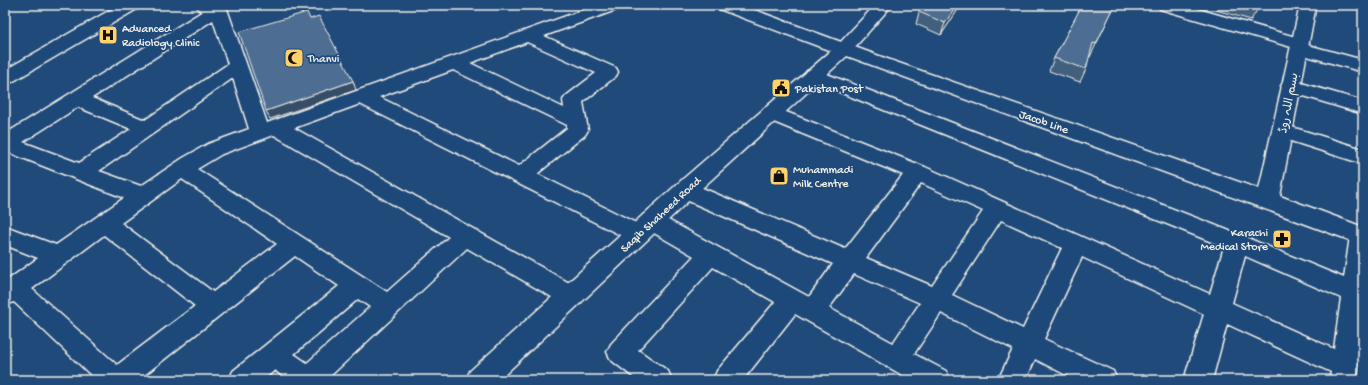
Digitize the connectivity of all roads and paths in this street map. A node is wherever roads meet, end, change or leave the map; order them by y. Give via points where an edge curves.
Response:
1 (131, 5) edge
2 (613, 5) edge
3 (725, 5) edge
4 (884, 5) edge
5 (1166, 5) edge
6 (1308, 5) edge
7 (210, 7) edge
8 (528, 36) junction
9 (1299, 46) junction
10 (842, 50) junction
11 (454, 63) junction
12 (238, 66) junction
13 (1363, 66) edge
14 (814, 75) junction
15 (5, 78) edge
16 (1291, 86) junction
17 (361, 96) junction
18 (76, 99) junction
19 (1363, 108) edge
20 (772, 113) junction
21 (577, 122) junction
22 (147, 128) junction
23 (269, 130) junction
24 (1282, 131) junction
25 (6, 144) edge
26 (1363, 157) edge
27 (182, 170) junction
28 (82, 172) junction
29 (917, 172) junction
30 (521, 176) junction
31 (685, 190) junction
32 (144, 196) junction
33 (1268, 200) junction
34 (997, 208) junction
35 (104, 223) junction
36 (645, 228) junction
37 (5, 235) edge
38 (465, 236) junction
39 (1363, 236) edge
40 (1237, 243) junction
41 (294, 244) junction
42 (1076, 244) junction
43 (711, 254) junction
44 (58, 256) junction
45 (850, 261) junction
46 (357, 286) junction
47 (10, 292) edge
48 (1355, 293) junction
49 (571, 296) junction
50 (937, 299) junction
51 (802, 305) junction
52 (388, 306) junction
53 (214, 307) junction
54 (1219, 308) junction
55 (1030, 344) junction
56 (274, 354) junction
57 (897, 358) junction
58 (1344, 373) edge
59 (115, 380) edge
60 (118, 380) edge
61 (243, 380) edge
62 (308, 380) edge
63 (480, 380) edge
64 (658, 380) edge
65 (727, 380) edge
66 (936, 380) edge
67 (1012, 380) edge
68 (1104, 380) edge
69 (1198, 380) edge

1 - 15 street
2 - 8 street
3 - 10 street, Jacob Line
4 - 10 street, Saqib Shaheed Road
5 - 9 street
6 - 9 street, بسم اللہ روڈ
7 - 12 street
7 - 18 street
8 - 11 street
8 - 21 street via 609,72 573,100
9 - 13 street
9 - 16 street, بسم اللہ روڈ
10 - 14 street, Saqib Shaheed Road
10 - 33 street, Jacob Line
11 - 17 street
11 - 21 street
12 - 22 street
12 - 23 street
14 - 20 street, Saqib Shaheed Road
14 - 40 street
16 - 19 street
16 - 24 street, بسم اللہ روڈ
17 - 23 street
17 - 30 street
18 - 22 street
18 - 25 street
20 - 29 street
20 - 31 street, Saqib Shaheed Road
21 - 30 street via 578,130
22 - 28 street
23 - 27 street via 215,149
23 - 38 street
24 - 26 street
24 - 33 street, بسم اللہ روڈ
25 - 28 street
27 - 32 street
27 - 41 street
28 - 32 street
29 - 34 street
29 - 45 street
30 - 36 street
31 - 36 street, Saqib Shaheed Road
31 - 45 street
32 - 35 street
33 - 39 street, Jacob Line
34 - 42 street
34 - 50 street
35 - 44 street
35 - 53 street
36 - 43 street
36 - 49 street, Saqib Shaheed Road
37 - 44 street
38 - 49 street
38 - 52 street
39 - 48 street
40 - 48 street
40 - 54 street
41 - 46 street
41 - 53 street
42 - 54 street
42 - 55 street
43 - 51 street
43 - 64 street via 620,352
44 - 47 street
45 - 50 street
45 - 51 street
46 - 52 street
46 - 56 street
47 - 59 street
48 - 58 street
49 - 63 street, Saqib Shaheed Road
50 - 55 street
50 - 57 street
51 - 57 street
51 - 65 street
52 - 62 street
53 - 60 street
54 - 58 street
54 - 69 street
55 - 67 street
55 - 68 street
56 - 61 street
56 - 62 street
57 - 66 street

